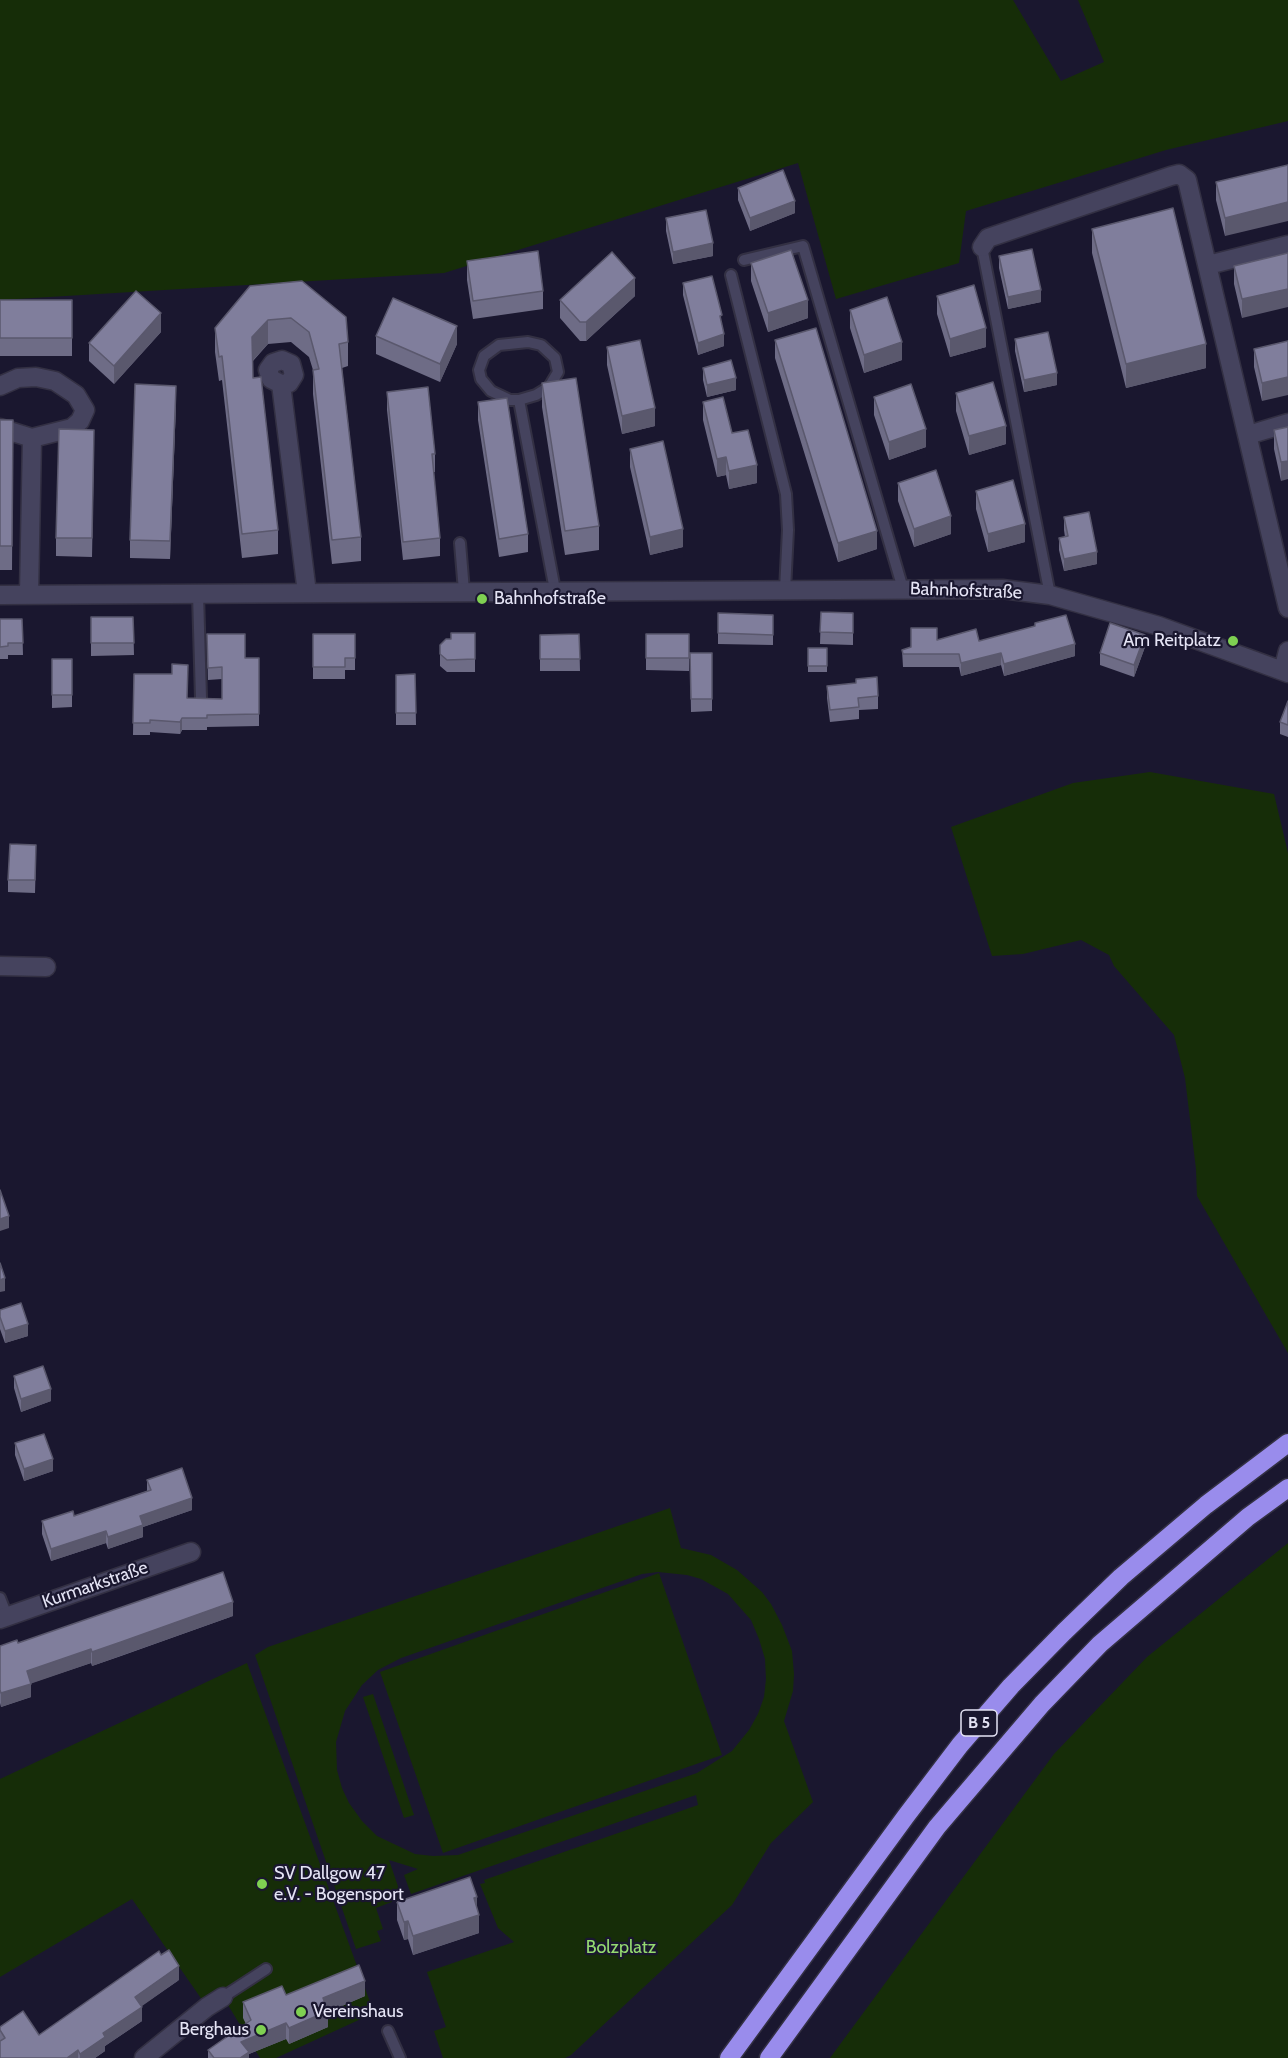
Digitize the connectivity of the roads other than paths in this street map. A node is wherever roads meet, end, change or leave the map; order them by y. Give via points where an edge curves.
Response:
1 (1288, 245) edge
2 (982, 247) joint
3 (744, 260) dead end
4 (1208, 265) junction
5 (731, 275) dead end
6 (281, 384) dead end
7 (0, 386) edge
8 (519, 400) junction
9 (1288, 423) edge
10 (0, 428) edge
11 (1248, 435) junction
12 (32, 438) junction
13 (460, 543) dead end
14 (903, 589) junction
15 (555, 590) junction
16 (785, 590) junction
17 (464, 591) junction
18 (307, 592) junction
19 (29, 594) junction
20 (198, 594) junction
21 (0, 595) edge
22 (1050, 595) junction
23 (1287, 597) edge
24 (1288, 651) edge
25 (1286, 672) edge
26 (201, 698) edge
27 (0, 966) edge
28 (46, 967) dead end
29 (1288, 1443) edge
30 (1288, 1488) edge
31 (191, 1552) dead end
32 (0, 1598) edge
33 (3, 1617) edge
34 (266, 1969) dead end
35 (223, 1997) joint
36 (388, 2031) dead end
37 (144, 2058) edge
38 (400, 2058) edge
39 (729, 2058) edge
40 (769, 2058) edge

1 - 4 street
2 - 4 street via 988,238 1179,174 1190,188
2 - 22 lane
3 - 14 lane via 803,246
4 - 11 street
5 - 16 lane via 786,494
6 - 18 street
7 - 12 street via 18,378 36,377 56,381 76,395 85,410 80,421 72,428
8 - 8 lane via 549,387 558,372 555,358 541,345 499,345 484,356 479,370 481,379 491,391
8 - 15 lane
9 - 11 street
10 - 12 street
11 - 23 street
12 - 19 street
13 - 17 lane
14 - 16 street, Bahnhofstraße
14 - 22 street, Bahnhofstraße via 1002,589
15 - 16 street, Bahnhofstraße
15 - 17 street, Bahnhofstraße
17 - 18 street, Bahnhofstraße
18 - 20 street, Bahnhofstraße
19 - 20 street, Bahnhofstraße
19 - 21 street, Bahnhofstraße
20 - 26 lane
22 - 25 street, Bahnhofstraße via 1159,626
24 - 25 street
27 - 28 street
29 - 39 highway, B 5 via 1121,1577 1011,1686 906,1816
30 - 40 highway, B 5 via 1248,1517 1100,1644 1042,1704 937,1827
31 - 33 street, Kurmarkstraße
32 - 33 lane
34 - 35 lane
35 - 37 street
36 - 38 lane

